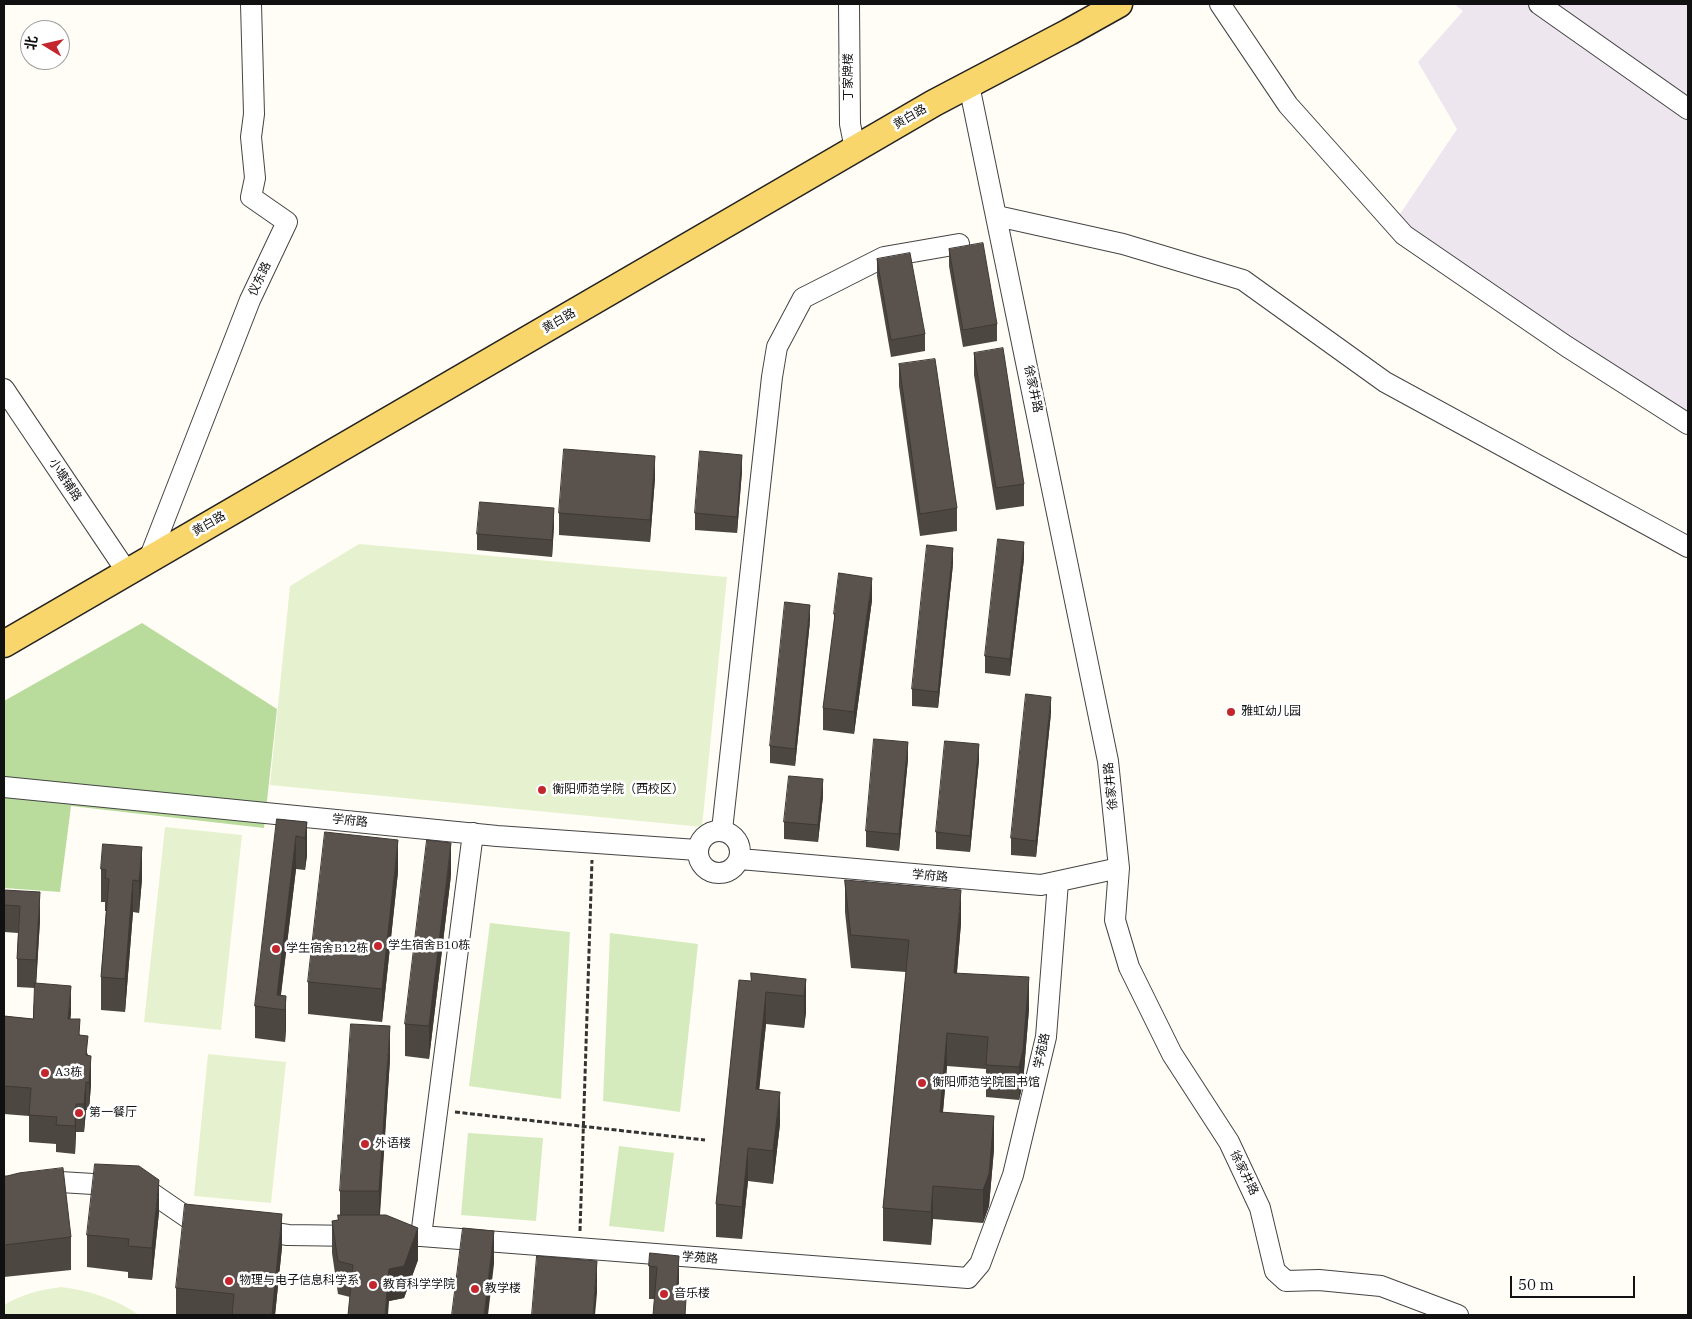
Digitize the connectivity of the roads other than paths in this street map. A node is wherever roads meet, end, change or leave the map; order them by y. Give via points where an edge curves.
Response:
1 (252, 4) edge
2 (849, 4) edge
3 (1119, 4) edge
4 (1220, 4) edge
5 (1539, 4) edge
6 (969, 84) junction
7 (1688, 109) edge
8 (854, 149) junction
9 (997, 216) junction
10 (959, 244) dead end
11 (4, 389) edge
12 (1688, 424) edge
13 (1688, 547) edge
14 (149, 558) junction
15 (127, 572) junction
16 (4, 644) edge
17 (4, 787) edge
18 (722, 830) junction
19 (473, 833) junction
20 (697, 850) junction
21 (740, 859) junction
22 (1118, 868) junction
23 (1058, 882) junction
24 (4, 1197) edge
25 (420, 1236) junction
26 (1458, 1315) edge

1 - 14 street, 仪东路 via 254,114 251,137 255,178 251,197 287,222 250,300
2 - 8 street, 丁家牌楼 via 850,124
3 - 6 main road, 黄白路
4 - 12 street via 1288,105 1404,234 1566,346
5 - 7 street
6 - 8 main road, 黄白路
6 - 9 street, 徐家井路
8 - 14 main road, 黄白路
9 - 13 street via 1123,244 1243,280 1385,382
9 - 22 street, 徐家井路 via 1108,761
10 - 18 street via 884,256 804,298 777,347
11 - 15 street, 小塘铺路
14 - 15 main road, 黄白路
15 - 16 main road, 黄白路
17 - 19 street, 学府路
18 - 20 street via 708,833
18 - 21 street via 738,841
19 - 20 street, 学府路
19 - 25 street
20 - 21 street via 702,866 717,874 734,867
21 - 23 street, 学府路 via 1041,886
22 - 23 street, 学府路
22 - 26 street, 徐家井路 via 1115,920 1129,967 1172,1054 1229,1142 1260,1208 1275,1271 1286,1281 1319,1280 1381,1286
23 - 25 street, 学苑路 via 1046,1037 1013,1175 980,1264 968,1278
24 - 25 street, 学苑路 via 60,1182 143,1187 191,1220 288,1235

